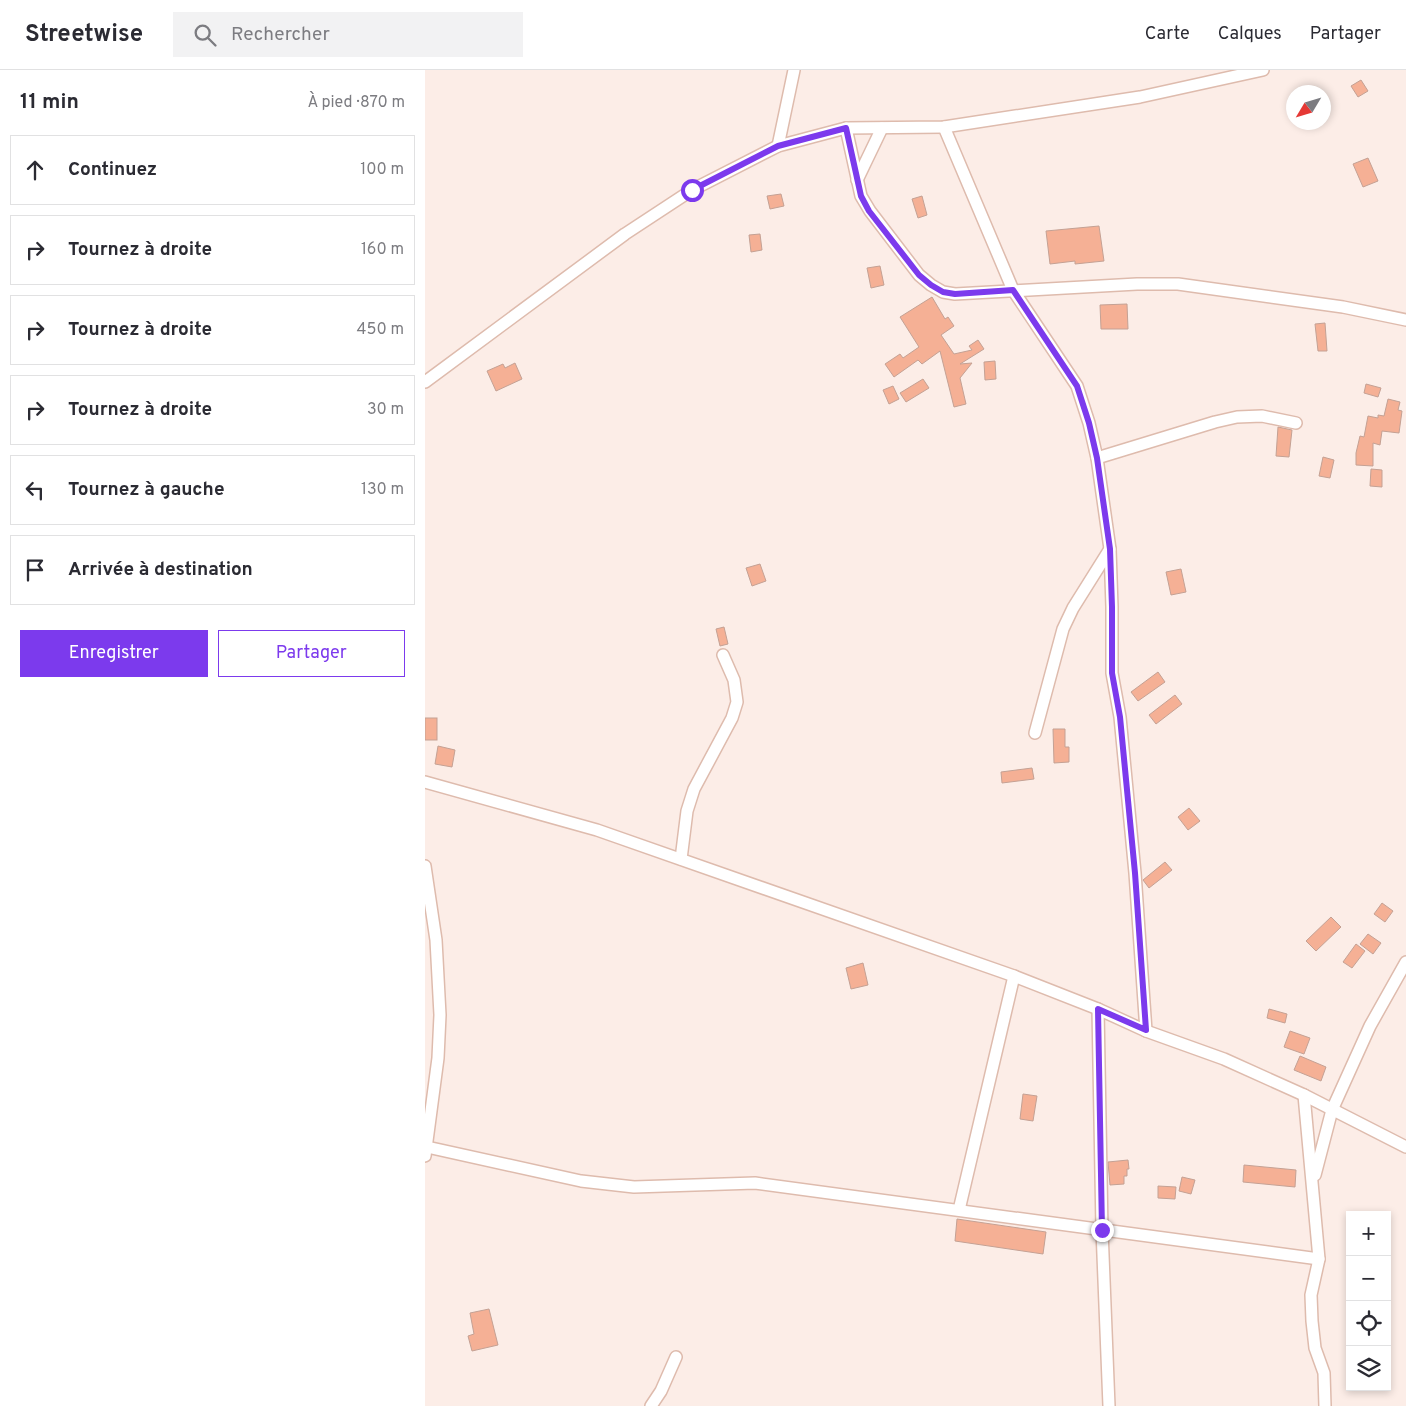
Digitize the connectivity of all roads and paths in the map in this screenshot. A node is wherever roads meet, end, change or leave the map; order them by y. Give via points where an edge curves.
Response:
1 (794, 70) edge
2 (1263, 70) edge
3 (944, 127) junction
4 (846, 128) junction
5 (882, 128) junction
6 (778, 146) junction
7 (857, 180) junction
8 (1013, 290) junction
9 (1406, 320) edge
10 (425, 382) edge
11 (1296, 423) dead end
12 (1097, 458) junction
13 (1110, 549) junction
14 (723, 655) dead end
15 (1035, 733) dead end
16 (425, 782) edge
17 (681, 859) junction
18 (425, 866) edge
19 (1406, 962) edge
20 (1014, 976) junction
21 (1098, 1009) junction
22 (1146, 1030) junction
23 (1304, 1095) junction
24 (1332, 1110) junction
25 (1406, 1147) edge
26 (426, 1151) edge
27 (1313, 1182) junction
28 (959, 1210) junction
29 (1102, 1230) junction
30 (1319, 1259) junction
31 (676, 1357) dead end
32 (651, 1406) edge
33 (1109, 1406) edge
34 (1325, 1406) edge

1 - 6 street
2 - 3 street via 1140,96
3 - 5 street
3 - 8 street
4 - 5 street
4 - 6 street
4 - 7 street
5 - 7 street
6 - 10 street via 692,190 625,234
7 - 8 street via 869,211 919,275 931,285 955,294
8 - 9 street via 1178,284 1343,307
8 - 12 street via 1077,386
11 - 12 street via 1262,416 1237,417
12 - 13 street
13 - 15 street via 1063,629
13 - 22 street via 1112,673 1120,717 1135,873
14 - 17 street via 734,680 737,702 694,789 687,811
16 - 17 street via 597,830
17 - 20 street
18 - 26 street via 436,940 441,1015
19 - 24 street via 1370,1026
20 - 21 street
20 - 28 street
21 - 22 street
21 - 29 street
22 - 23 street via 1224,1059
23 - 24 street
23 - 27 street
24 - 25 street
24 - 27 street
26 - 28 street via 581,1181 634,1187 755,1184
27 - 30 street
28 - 29 street
29 - 30 street
29 - 33 street
30 - 34 street via 1311,1295 1312,1321 1315,1348 1324,1373
31 - 32 street

